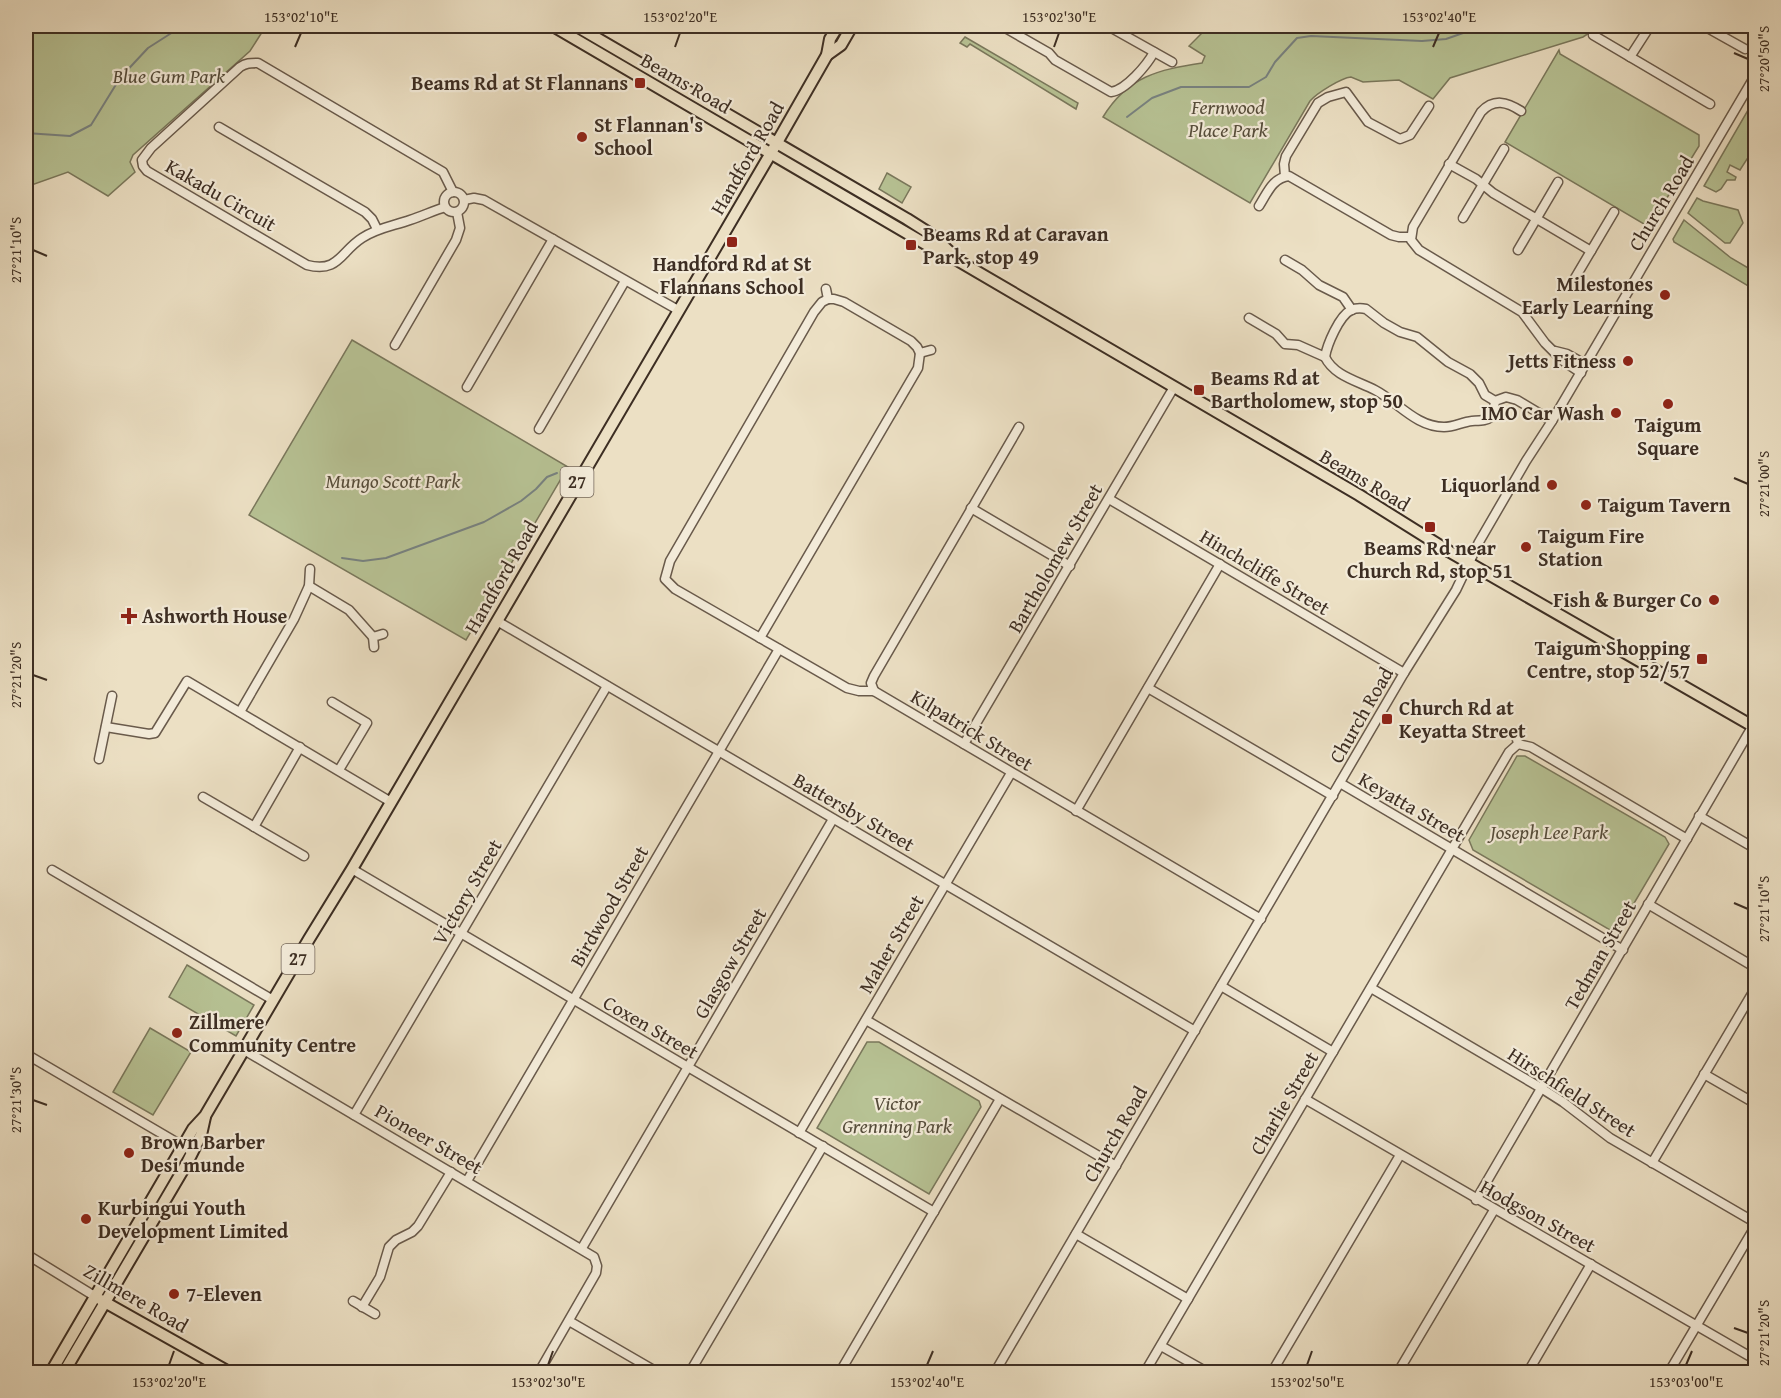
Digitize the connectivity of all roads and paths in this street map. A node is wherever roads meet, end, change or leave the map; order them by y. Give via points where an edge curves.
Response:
1 (553, 26) edge
2 (576, 26) edge
3 (838, 26) edge
4 (852, 26) edge
5 (1002, 26) edge
6 (1108, 26) edge
7 (1650, 26) edge
8 (1704, 26) edge
9 (1593, 35) dead end
10 (1745, 49) dead end
11 (1155, 52) junction
12 (827, 55) junction
13 (1630, 57) junction
14 (1172, 62) dead end
15 (1755, 74) edge
16 (1710, 104) dead end
17 (1429, 106) dead end
18 (1521, 111) dead end
19 (219, 127) dead end
20 (777, 142) junction
21 (1504, 148) dead end
22 (771, 153) junction
23 (1449, 164) junction
24 (1285, 176) junction
25 (1558, 182) dead end
26 (1482, 185) junction
27 (453, 192) junction
28 (464, 200) junction
29 (1259, 206) dead end
30 (445, 207) junction
31 (457, 212) junction
32 (1614, 212) dead end
33 (1463, 218) dead end
34 (1536, 219) junction
35 (377, 229) junction
36 (1410, 237) junction
37 (553, 239) junction
38 (1518, 250) dead end
39 (1591, 251) junction
40 (957, 260) junction
41 (1285, 261) dead end
42 (625, 281) junction
43 (1572, 283) dead end
44 (826, 289) dead end
45 (828, 299) junction
46 (678, 310) junction
47 (1352, 310) junction
48 (1249, 318) dead end
49 (395, 345) dead end
50 (931, 350) dead end
51 (1555, 351) junction
52 (920, 353) junction
53 (1325, 357) junction
54 (1585, 364) junction
55 (1581, 373) junction
56 (467, 387) dead end
57 (1174, 387) junction
58 (1495, 401) junction
59 (1552, 421) junction
60 (1019, 427) dead end
61 (539, 429) dead end
62 (1109, 499) junction
63 (971, 508) junction
64 (1469, 563) junction
65 (1220, 564) junction
66 (1070, 566) junction
67 (310, 569) dead end
68 (309, 586) junction
69 (497, 621) junction
70 (383, 634) dead end
71 (373, 637) junction
72 (760, 638) junction
73 (374, 647) dead end
74 (779, 649) junction
75 (1404, 673) junction
76 (607, 686) junction
77 (1148, 688) junction
78 (874, 691) junction
79 (112, 696) dead end
80 (332, 702) dead end
81 (240, 712) junction
82 (106, 727) junction
83 (1754, 728) edge
84 (964, 744) junction
85 (300, 747) junction
86 (718, 751) junction
87 (99, 759) dead end
88 (339, 770) junction
89 (1011, 773) junction
90 (1340, 783) junction
91 (1333, 796) junction
92 (202, 797) dead end
93 (392, 802) junction
94 (1076, 811) junction
95 (1699, 816) junction
96 (834, 819) junction
97 (254, 827) junction
98 (1687, 838) junction
99 (1452, 849) junction
100 (1755, 849) edge
101 (304, 856) dead end
102 (352, 869) junction
103 (52, 870) dead end
104 (945, 884) junction
105 (1648, 904) junction
106 (1261, 919) junction
107 (461, 934) junction
108 (1623, 950) junction
109 (1755, 968) edge
110 (1221, 986) junction
111 (1755, 987) edge
112 (1371, 988) junction
113 (273, 1000) junction
114 (573, 1000) junction
115 (866, 1020) junction
116 (1195, 1030) junction
117 (244, 1050) junction
118 (1333, 1052) junction
119 (26, 1054) edge
120 (687, 1068) junction
121 (1704, 1074) junction
122 (1541, 1088) junction
123 (1000, 1099) junction
124 (1305, 1099) junction
125 (1755, 1104) edge
126 (354, 1115) junction
127 (799, 1133) junction
128 (823, 1146) junction
129 (188, 1149) junction
130 (1400, 1155) junction
131 (1652, 1163) junction
132 (1116, 1166) junction
133 (452, 1172) junction
134 (467, 1181) junction
135 (1476, 1200) junction
136 (1494, 1210) junction
137 (934, 1212) junction
138 (1755, 1224) edge
139 (1076, 1234) junction
140 (582, 1248) junction
141 (26, 1254) edge
142 (1591, 1264) junction
143 (101, 1299) junction
144 (1188, 1299) junction
145 (353, 1301) dead end
146 (362, 1306) junction
147 (375, 1314) dead end
148 (568, 1321) junction
149 (1697, 1326) junction
150 (1161, 1346) junction
151 (1755, 1360) edge
152 (51, 1372) edge
153 (64, 1372) edge
154 (229, 1372) edge
155 (539, 1372) edge
156 (657, 1372) edge
157 (690, 1372) edge
158 (840, 1372) edge
159 (995, 1372) edge
160 (1145, 1372) edge
161 (1207, 1372) edge
162 (1272, 1372) edge
163 (1398, 1372) edge
164 (1528, 1372) edge
165 (1669, 1372) edge

1 - 22 main road, Beams Road
2 - 20 main road, Beams Road
3 - 12 main road, Handford Road / 27
4 - 12 main road, Handford Road / 27 via 841,45
5 - 11 street via 1111,92 1141,70
6 - 11 street
7 - 13 street
8 - 10 street
9 - 13 street
11 - 14 street
12 - 20 main road, Handford Road / 27
13 - 16 street
15 - 54 street, Church Road
17 - 24 street via 1410,135 1400,139 1368,122 1346,92 1328,96 1315,107 1284,159
18 - 23 street via 1504,102 1484,108
19 - 35 street via 365,212
20 - 22 main road, Handford Road / 27
20 - 40 main road, Beams Road via 920,227
21 - 26 street
22 - 40 main road, Beams Road
22 - 46 main road, Handford Road / 27
23 - 26 street
23 - 36 street
24 - 29 street via 1273,183
24 - 36 street via 1391,235
25 - 34 street
26 - 33 street
26 - 34 street
27 - 28 street
27 - 30 street via 445,198
27 - 35 street, Kakadu Circuit via 443,172 258,63 240,67 142,160 147,171 317,267 335,263 361,238
28 - 31 street
28 - 37 street via 484,200
30 - 31 street
30 - 35 street, Kakadu Circuit
31 - 49 street via 460,228 456,240
32 - 39 street
34 - 38 street
34 - 39 street
36 - 51 street via 1419,250 1522,312
37 - 42 street
37 - 56 street
39 - 43 street
40 - 57 main road, Beams Road
41 - 47 street via 1343,297
42 - 46 street
42 - 61 street
44 - 45 street
45 - 52 street via 841,300 915,344
45 - 72 street, Kilpatrick Street via 814,312 670,561 665,579 675,589
46 - 69 main road, Handford Road / 27
47 - 53 street via 1344,316
47 - 58 street via 1366,309 1400,332 1418,337 1470,374 1485,395
48 - 53 street via 1285,344 1298,345
50 - 52 street
51 - 54 street
51 - 55 street
52 - 72 street via 918,368
53 - 58 street via 1348,378 1436,427 1489,420
54 - 55 street, Church Road
55 - 59 street, Church Road
57 - 62 street, Bartholomew Street
57 - 64 main road, Beams Road
58 - 59 street via 1506,397 1517,400
59 - 64 street, Church Road
60 - 63 street
62 - 65 street, Hinchcliffe Street
62 - 66 street, Bartholomew Street
63 - 66 street
63 - 78 street via 874,676
64 - 75 street, Church Road
64 - 83 main road, Beams Road
65 - 75 street, Hinchcliffe Street
65 - 77 street
66 - 84 street, Bartholomew Street
67 - 68 street
68 - 71 street via 349,610
68 - 81 street
69 - 76 street, Battersby Street
69 - 93 main road, Handford Road / 27
70 - 71 street
71 - 73 street
72 - 74 street, Kilpatrick Street
74 - 78 street, Kilpatrick Street via 846,688
74 - 86 street, Birdwood Street
75 - 90 street, Church Road
76 - 86 street, Battersby Street
76 - 107 street, Victory Street
77 - 91 street
77 - 94 street
78 - 84 street, Kilpatrick Street
79 - 82 street
80 - 88 street via 367,723
81 - 82 street via 187,681 155,732
81 - 85 street
82 - 87 street
83 - 95 street, Tedman Street
84 - 89 street, Kilpatrick Street
85 - 88 street
85 - 97 street
86 - 96 street, Battersby Street
86 - 114 street, Birdwood Street
88 - 93 street
89 - 94 street, Kilpatrick Street
89 - 104 street, Maher Street
90 - 91 street, Church Road
90 - 99 street, Keyatta Street
91 - 106 street, Church Road
92 - 97 street
93 - 102 main road, Handford Road / 27
94 - 106 street, Kilpatrick Street
95 - 98 street, Tedman Street
95 - 100 street
96 - 104 street, Battersby Street
96 - 120 street, Glasgow Street
97 - 101 street
98 - 99 street, Charlie Street via 1517,740
98 - 105 street, Tedman Street
99 - 108 street, Keyatta Street
99 - 112 street, Charlie Street
102 - 107 street, Coxen Street
102 - 113 main road, Handford Road / 27
103 - 113 street
104 - 115 street, Maher Street
104 - 116 street, Battersby Street
105 - 108 street, Tedman Street
105 - 109 street
106 - 110 street, Church Road
107 - 114 street, Coxen Street
107 - 126 street, Victory Street
108 - 122 street, Tedman Street
110 - 116 street, Church Road
110 - 118 street
111 - 121 street
112 - 118 street, Charlie Street
112 - 122 street, Hirschfield Street
113 - 117 main road, Handford Road / 27
114 - 120 street, Coxen Street
114 - 134 street, Birdwood Street
115 - 123 street
115 - 127 street, Maher Street
116 - 132 street, Church Road
117 - 126 street, Pioneer Street
117 - 129 main road, Handford Road / 27 via 205,1116 192,1129
118 - 124 street, Charlie Street
119 - 129 street
120 - 127 street, Coxen Street
120 - 140 street, Glasgow Street
121 - 125 street
121 - 131 street
122 - 131 street, Hirschfield Street via 1602,1133
122 - 135 street, Tedman Street
123 - 132 street
123 - 137 street
124 - 130 street, Hodgson Street
124 - 144 street, Charlie Street
126 - 133 street, Pioneer Street
127 - 128 street, Coxen Street
128 - 137 street, Coxen Street
128 - 157 street
129 - 143 main road, Handford Road / 27
130 - 135 street, Hodgson Street
130 - 162 street
131 - 138 street, Hirschfield Street
132 - 139 street, Church Road
133 - 134 street, Pioneer Street
133 - 146 street via 418,1226 389,1247 380,1277
134 - 140 street, Pioneer Street
135 - 136 street, Hodgson Street
136 - 142 street, Hodgson Street
136 - 163 street
137 - 158 street
138 - 149 street
139 - 144 street
139 - 159 street, Church Road
140 - 148 street, Pioneer Street via 596,1259 596,1273
141 - 143 street, Zillmere Road
142 - 149 street, Hodgson Street
142 - 164 street
143 - 152 main road, Handford Road / 27
143 - 153 main road, Handford Road / 27
143 - 154 main road, Zillmere Road
144 - 150 street, Charlie Street
145 - 146 street
146 - 147 street
148 - 155 street
148 - 156 street
149 - 151 street, Hodgson Street
149 - 165 street
150 - 160 street, Charlie Street
150 - 161 street

